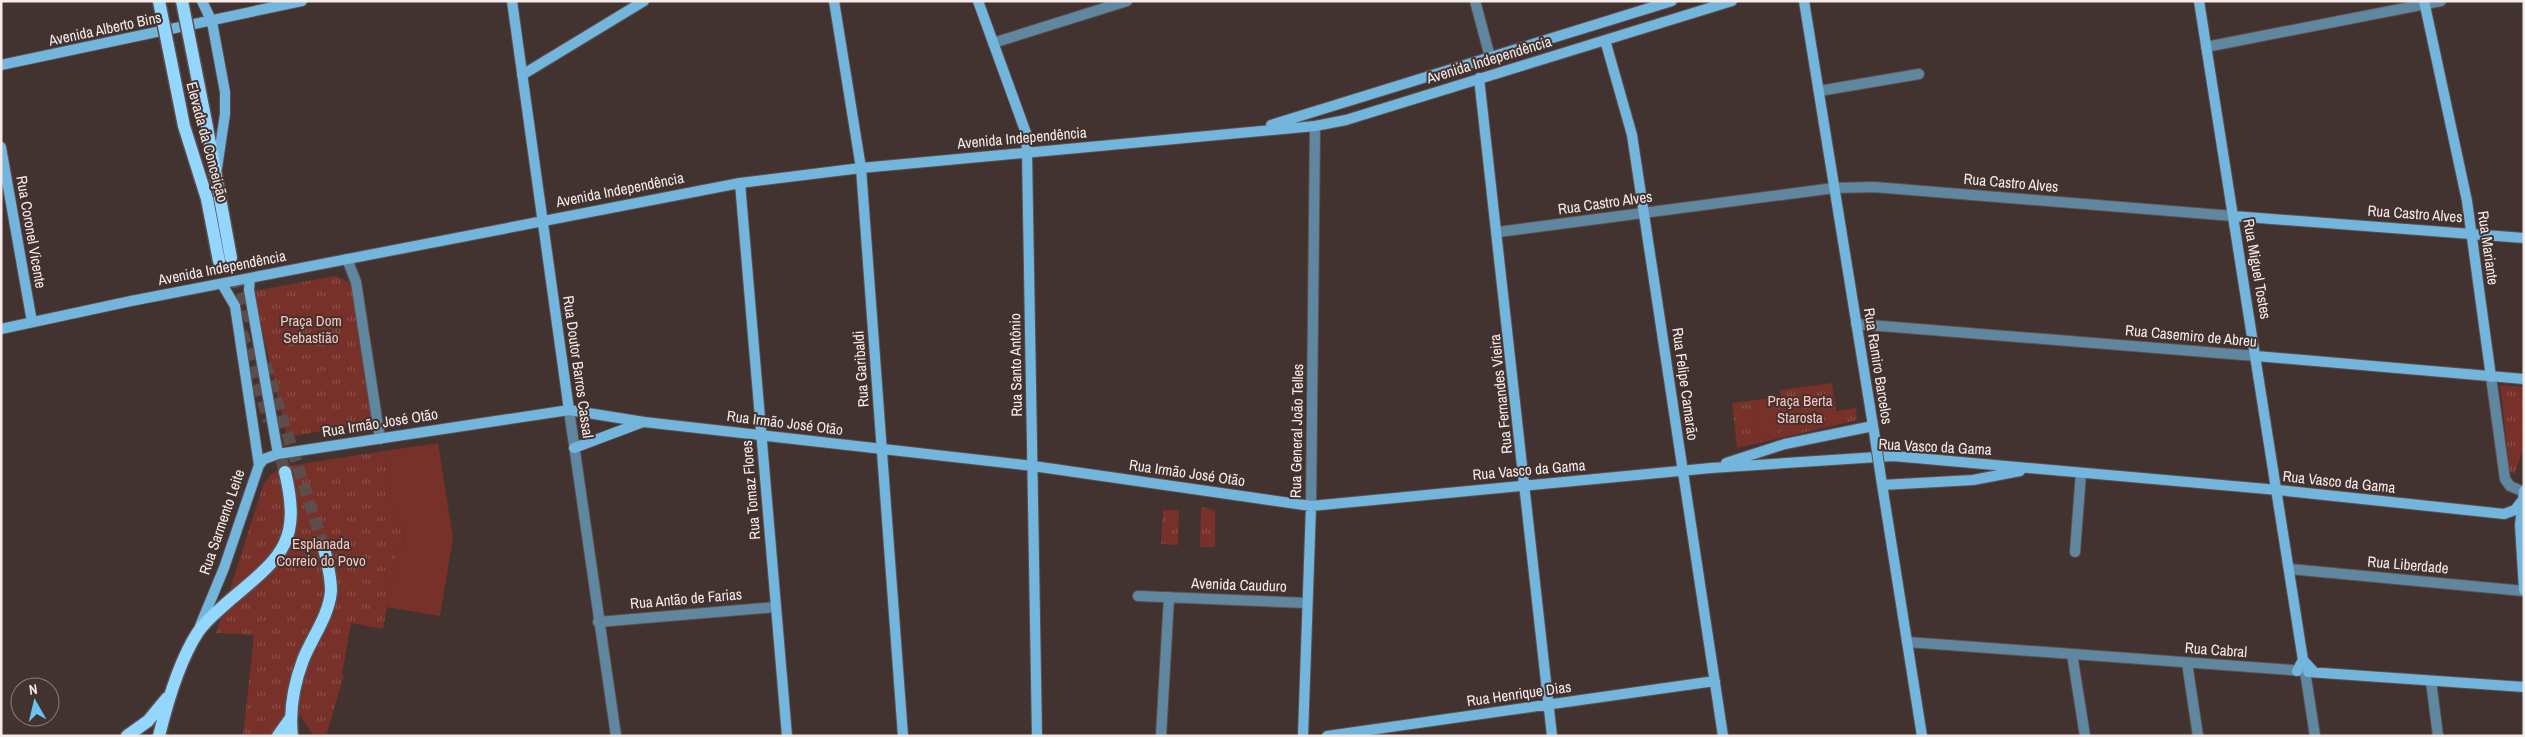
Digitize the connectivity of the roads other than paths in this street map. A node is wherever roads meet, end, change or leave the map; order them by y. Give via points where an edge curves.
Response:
1 (159, 1) edge
2 (182, 1) edge
3 (202, 1) edge
4 (302, 1) edge
5 (512, 1) edge
6 (644, 1) edge
7 (834, 1) edge
8 (978, 1) edge
9 (1127, 1) edge
10 (1476, 1) edge
11 (1672, 1) edge
12 (1732, 1) edge
13 (1804, 1) edge
14 (2199, 1) edge
15 (2441, 1) edge
16 (2425, 3) edge
17 (212, 22) junction
18 (1605, 40) junction
19 (993, 43) junction
20 (2206, 47) junction
21 (1490, 57) junction
22 (1, 65) edge
23 (1919, 74) dead end
24 (522, 75) junction
25 (1479, 78) junction
26 (1819, 91) junction
27 (1315, 126) junction
28 (1251, 131) junction
29 (1, 147) edge
30 (1027, 153) junction
31 (861, 168) junction
32 (216, 177) junction
33 (740, 183) junction
34 (1834, 188) junction
35 (1644, 213) junction
36 (2232, 216) junction
37 (543, 220) junction
38 (1498, 232) junction
39 (2471, 234) junction
40 (2524, 238) edge
41 (346, 259) junction
42 (250, 278) junction
43 (222, 284) junction
44 (32, 322) junction
45 (1856, 324) junction
46 (1, 329) edge
47 (2256, 356) junction
48 (2491, 377) junction
49 (2524, 379) edge
50 (570, 410) junction
51 (644, 422) junction
52 (1873, 426) junction
53 (762, 434) junction
54 (380, 438) junction
55 (275, 439) junction
56 (574, 448) junction
57 (883, 450) junction
58 (294, 452) junction
59 (278, 454) junction
60 (259, 465) junction
61 (1033, 466) junction
62 (1711, 468) junction
63 (2033, 468) junction
64 (1682, 470) junction
65 (285, 472) tunnel mouth
66 (2081, 473) junction
67 (1881, 481) junction
68 (1526, 485) junction
69 (2278, 490) junction
70 (2523, 495) edge
71 (1311, 506) junction
72 (323, 545) tunnel mouth
73 (2075, 552) dead end
74 (2290, 569) junction
75 (2524, 590) edge
76 (1138, 596) dead end
77 (1169, 597) junction
78 (1307, 603) junction
79 (776, 606) junction
80 (598, 622) junction
81 (197, 633) junction
82 (1907, 642) junction
83 (2072, 654) junction
84 (2303, 660) junction
85 (2187, 663) junction
86 (2305, 671) junction
87 (1715, 681) junction
88 (2431, 681) junction
89 (2524, 687) edge
90 (170, 694) junction
91 (1549, 705) junction
92 (290, 719) junction
93 (127, 736) edge
94 (159, 736) edge
95 (278, 736) edge
96 (292, 736) edge
97 (616, 736) edge
98 (787, 736) edge
99 (903, 736) edge
100 (1037, 736) edge
101 (1161, 736) edge
102 (1304, 736) edge
103 (1327, 736) edge
104 (1552, 736) edge
105 (1723, 736) edge
106 (1922, 736) edge
107 (2085, 736) edge
108 (2198, 736) edge
109 (2315, 736) edge
110 (2438, 736) edge

1 - 32 main road, Elevada da Conceição, bridge via 184,126 225,260
2 - 32 main road, Elevada da Conceição, bridge
3 - 17 street
4 - 17 street, Avenida Alberto Bins
5 - 24 street, Rua Doutor Barros Cassal
6 - 24 street
7 - 31 street, Rua Garibaldi
8 - 19 street, Rua Santo Antônio
9 - 19 street
10 - 21 street
11 - 21 street, Avenida Independência
12 - 18 street, Avenida Independência
13 - 26 street, Rua Ramiro Barcelos
14 - 20 street, Rua Miguel Tostes
15 - 16 street
16 - 20 street
16 - 39 street, Rua Mariante via 2467,200
17 - 22 street, Avenida Alberto Bins
17 - 32 street via 225,92
18 - 25 street, Avenida Independência
18 - 35 street, Rua Felipe Camarão via 1632,135
19 - 30 street, Rua Santo Antônio via 1026,133
20 - 36 street, Rua Miguel Tostes
21 - 28 street, Avenida Independência
23 - 26 street
24 - 37 street, Rua Doutor Barros Cassal
25 - 27 street, Avenida Independência via 1346,120
25 - 38 street, Rua Fernandes Vieira
26 - 34 street, Rua Ramiro Barcelos
27 - 28 street, Avenida Independência
27 - 71 street, Rua General João Telles
28 - 30 street, Avenida Independência
29 - 44 street, Rua Coronel Vicente
30 - 31 street, Avenida Independência
30 - 61 street, Rua Santo Antônio
31 - 33 street, Avenida Independência
31 - 57 street, Rua Garibaldi
33 - 37 street, Avenida Independência
33 - 53 street, Rua Tomaz Flores
34 - 35 street, Rua Castro Alves
34 - 36 street, Rua Castro Alves via 1874,187
34 - 45 street, Rua Ramiro Barcelos
35 - 38 street, Rua Castro Alves
35 - 64 street, Rua Felipe Camarão
36 - 39 street, Rua Castro Alves
36 - 47 street, Rua Miguel Tostes
37 - 41 street, Avenida Independência
37 - 50 street, Rua Doutor Barros Cassal
38 - 68 street, Rua Fernandes Vieira
39 - 40 street, Rua Castro Alves
39 - 48 street, Rua Mariante
41 - 42 street, Avenida Independência
41 - 54 street via 356,282
42 - 43 street, Avenida Independência
42 - 55 street via 248,290
43 - 44 street, Avenida Independência
43 - 60 street, Rua Sarmento Leite via 235,306
44 - 46 street, Avenida Independência
45 - 47 street, Rua Casemiro de Abreu
45 - 52 street, Rua Ramiro Barcelos
47 - 48 street, Rua Casemiro de Abreu
47 - 69 street, Rua Miguel Tostes
48 - 49 street, Rua Casemiro de Abreu
48 - 70 street, Rua Mariante via 2505,479
50 - 51 street, Rua Irmão José Otão
50 - 54 street, Rua Irmão José Otão
50 - 56 street, Rua Doutor Barros Cassal
51 - 53 street, Rua Irmão José Otão
51 - 56 street
52 - 62 street via 1785,444
52 - 67 street, Rua Ramiro Barcelos, bridge
53 - 57 street, Rua Irmão José Otão
53 - 79 street, Rua Tomaz Flores
54 - 58 street, Rua Irmão José Otão
55 - 58 street via 282,448
55 - 59 street
56 - 80 street, Rua Doutor Barros Cassal
57 - 61 street, Rua Irmão José Otão
57 - 99 street, Rua Garibaldi
58 - 59 street, Rua Irmão José Otão
59 - 60 street, Rua Irmão José Otão via 264,459
60 - 81 street, Rua Sarmento Leite via 224,568
61 - 71 street, Rua Irmão José Otão
61 - 100 street, Rua Santo Antônio
62 - 63 street, Rua Vasco da Gama via 1893,456
62 - 64 street, Rua Vasco da Gama
63 - 66 street, Rua Vasco da Gama
63 - 67 street via 1973,480
64 - 68 street, Rua Vasco da Gama
64 - 87 street, Rua Felipe Camarão
65 - 81 main road via 291,516 281,552
66 - 69 street, Rua Vasco da Gama
66 - 73 street
67 - 82 street, Rua Ramiro Barcelos
68 - 71 street, Rua Vasco da Gama
68 - 91 street, Rua Fernandes Vieira
69 - 70 street, Rua Vasco da Gama via 2504,514 2515,510
69 - 74 street, Rua Miguel Tostes
70 - 75 street via 2520,525
71 - 78 street, Rua General João Telles
72 - 92 main road via 330,591 328,609 304,660
74 - 75 street, Rua Liberdade
74 - 84 street, Rua Miguel Tostes
76 - 77 street, Avenida Cauduro
77 - 78 street, Avenida Cauduro
77 - 101 street
78 - 102 street, Rua General João Telles
79 - 80 street, Rua Antão de Farias
79 - 98 street, Rua Tomaz Flores
80 - 97 street, Rua Doutor Barros Cassal
81 - 90 main road, Rua Sarmento Leite
82 - 83 street, Rua Cabral
82 - 106 street, Rua Ramiro Barcelos
83 - 85 street, Rua Cabral
83 - 107 street
84 - 86 street
84 - 86 street
85 - 86 street, Rua Cabral
85 - 108 street
86 - 88 street, Rua Cabral
86 - 109 street
87 - 91 street, Rua Henrique Dias
87 - 105 street, Rua Felipe Camarão
88 - 89 street, Rua Cabral
88 - 110 street
90 - 93 main road via 148,722
90 - 94 main road, Rua Sarmento Leite
91 - 103 street, Rua Henrique Dias
91 - 104 street, Rua Fernandes Vieira
92 - 95 main road
92 - 96 main road

